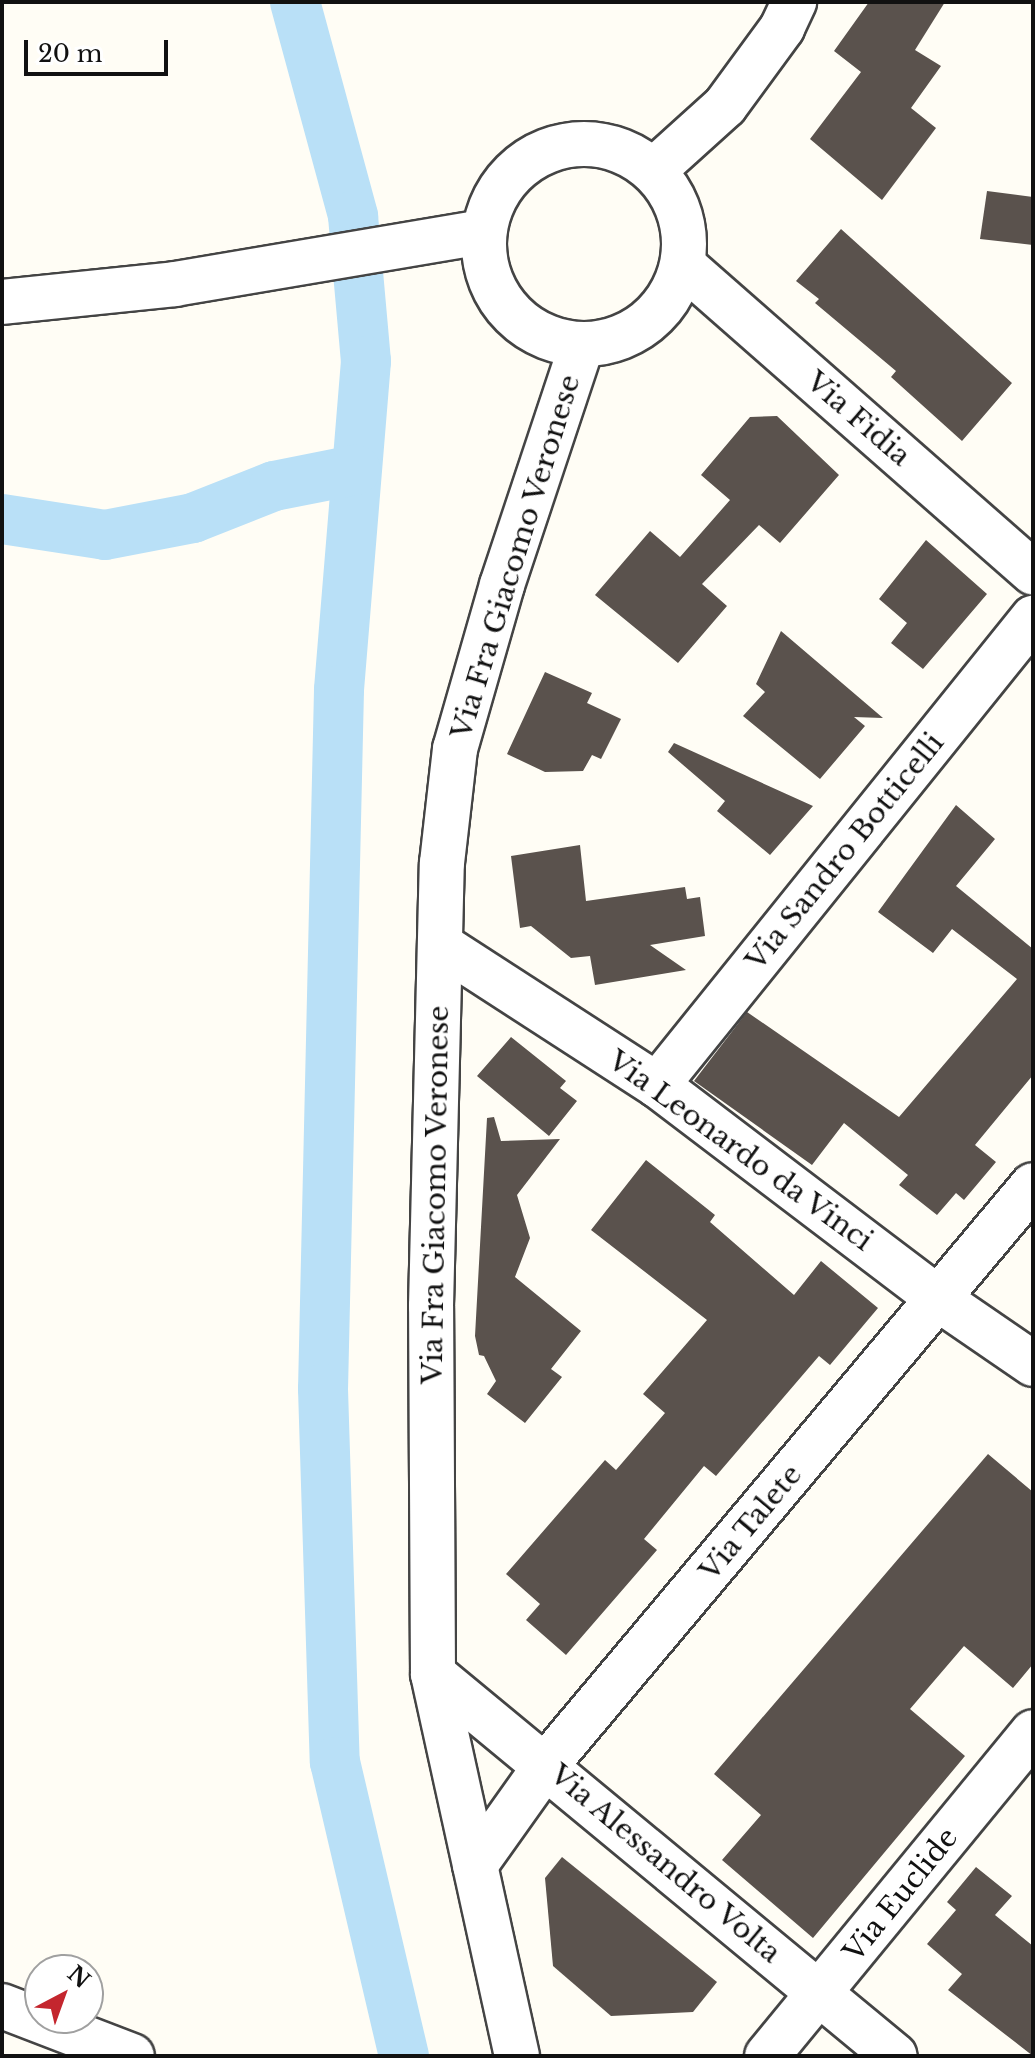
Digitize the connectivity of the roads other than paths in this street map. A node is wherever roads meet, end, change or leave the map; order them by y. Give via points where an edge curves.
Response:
1 (794, 2) edge
2 (653, 171) junction
3 (484, 232) junction
4 (683, 265) junction
5 (2, 302) edge
6 (582, 345) junction
7 (1033, 572) edge
8 (1033, 618) edge
9 (442, 946) junction
10 (657, 1085) junction
11 (1033, 1185) edge
12 (940, 1300) junction
13 (1033, 1364) edge
14 (433, 1674) junction
15 (1033, 1732) edge
16 (546, 1765) junction
17 (475, 1865) junction
18 (821, 1993) junction
19 (2, 2006) edge
20 (132, 2056) edge
21 (517, 2056) edge
22 (767, 2056) edge
23 (895, 2056) edge

1 - 2 street via 782,28 725,106
2 - 3 street via 627,153 597,144 565,145 535,156 510,175 492,202
2 - 4 street via 672,196 684,230
3 - 5 street via 175,284
3 - 6 street via 485,264 496,293 518,321 548,339
4 - 6 street via 670,297 647,323 616,340
4 - 7 street, Via Fidia
6 - 9 street, Via Fra Giacomo Veronese via 502,585 455,749 442,863
8 - 10 street, Via Sandro Botticelli
9 - 10 street, Via Leonardo da Vinci
9 - 14 street, Via Fra Giacomo Veronese via 431,1306
10 - 12 street, Via Leonardo da Vinci
11 - 12 street, Via Talete
12 - 13 street, Via Leonardo da Vinci
12 - 16 street, Via Talete
14 - 16 street, Via Alessandro Volta
14 - 17 street, Via Fra Giacomo Veronese
15 - 18 street, Via Euclide
16 - 17 street, Via Talete
16 - 18 street, Via Alessandro Volta
17 - 21 street, Via Fra Giacomo Veronese
18 - 22 street, Via Euclide
18 - 23 street, Via Alessandro Volta
19 - 20 street

